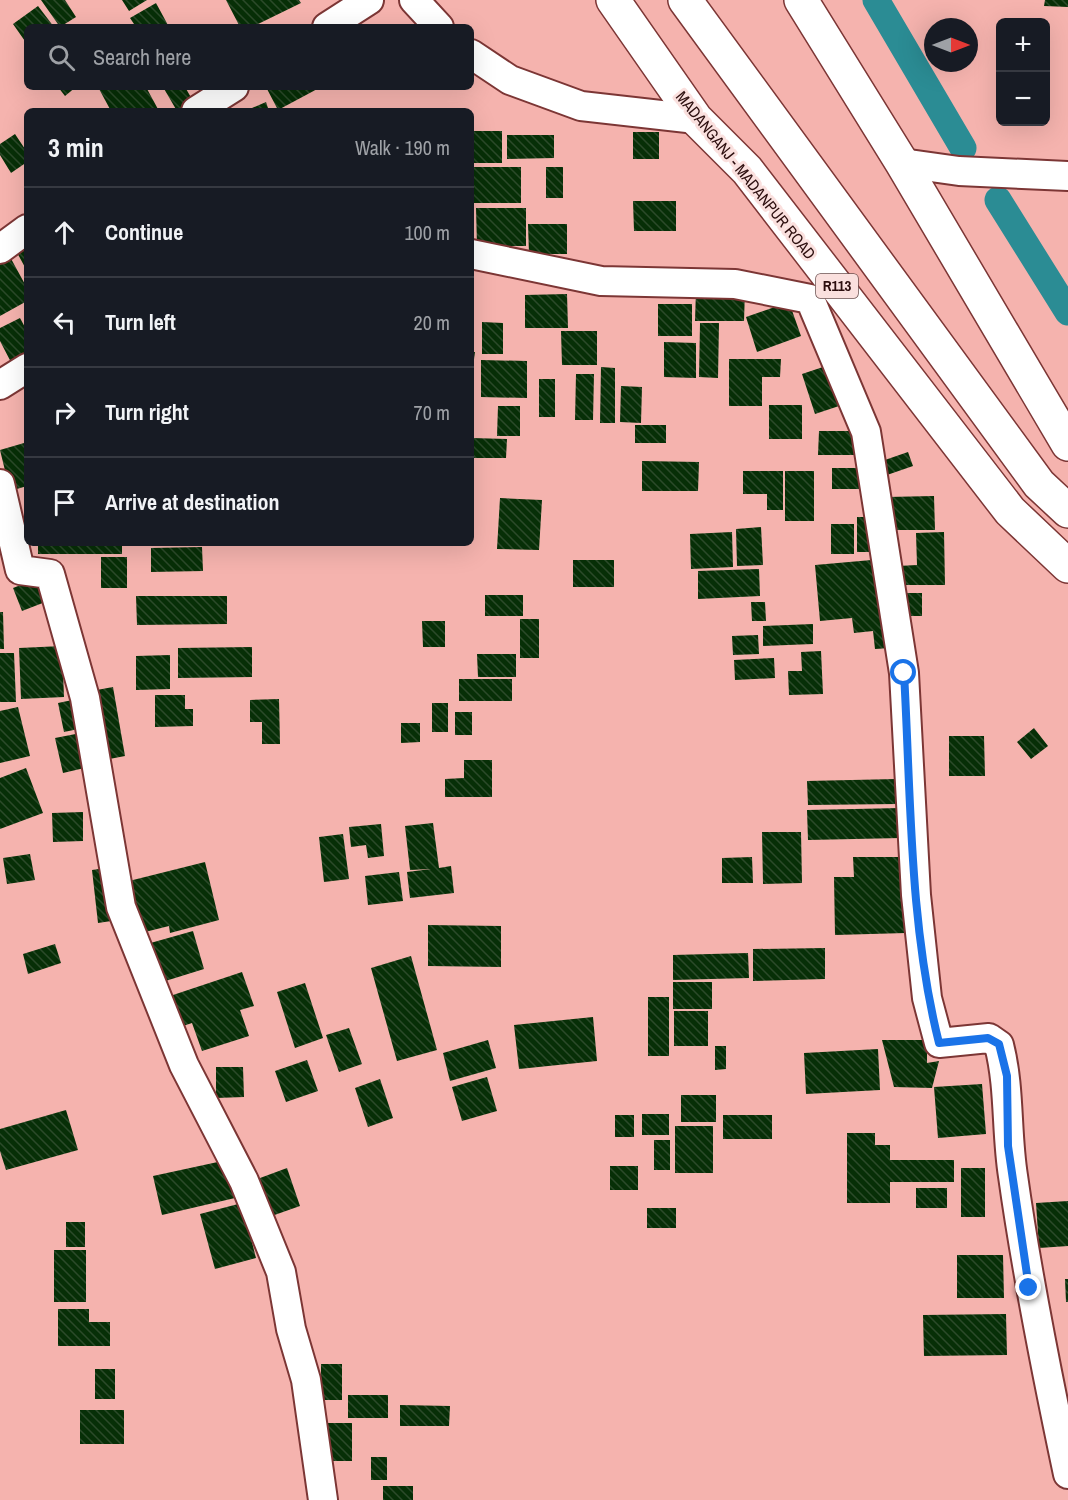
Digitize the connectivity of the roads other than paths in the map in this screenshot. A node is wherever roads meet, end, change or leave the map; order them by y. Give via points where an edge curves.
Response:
1 (369, 0) edge
2 (414, 0) edge
3 (613, 0) edge
4 (685, 0) edge
5 (801, 0) edge
6 (332, 24) edge
7 (436, 24) edge
8 (474, 56) edge
9 (229, 90) edge
10 (201, 108) edge
11 (696, 119) junction
12 (902, 163) junction
13 (1068, 176) edge
14 (24, 231) edge
15 (0, 249) edge
16 (474, 255) edge
17 (24, 370) edge
18 (0, 385) edge
19 (1068, 444) edge
20 (0, 484) edge
21 (1068, 511) edge
22 (1068, 566) edge
23 (1068, 1474) edge
24 (323, 1500) edge

1 - 6 street
2 - 7 street
3 - 11 main road, MADANGANJ - MADANPUR ROAD / R113
4 - 21 main road, R113 via 1039,484
5 - 12 main road
8 - 11 street via 510,80 581,106
9 - 10 street
11 - 22 main road, MADANGANJ - MADANPUR ROAD / R113 via 747,170 1010,511
12 - 13 street via 959,171
12 - 19 main road
14 - 15 street
16 - 23 street via 601,281 735,284 810,299 866,432 904,673 916,895 927,999 939,1043 988,1038 999,1044 1007,1076 1008,1146 1029,1288
17 - 18 street
20 - 24 street via 20,570 50,574 85,698 121,907 184,1065 244,1181 281,1272 291,1329 306,1380

